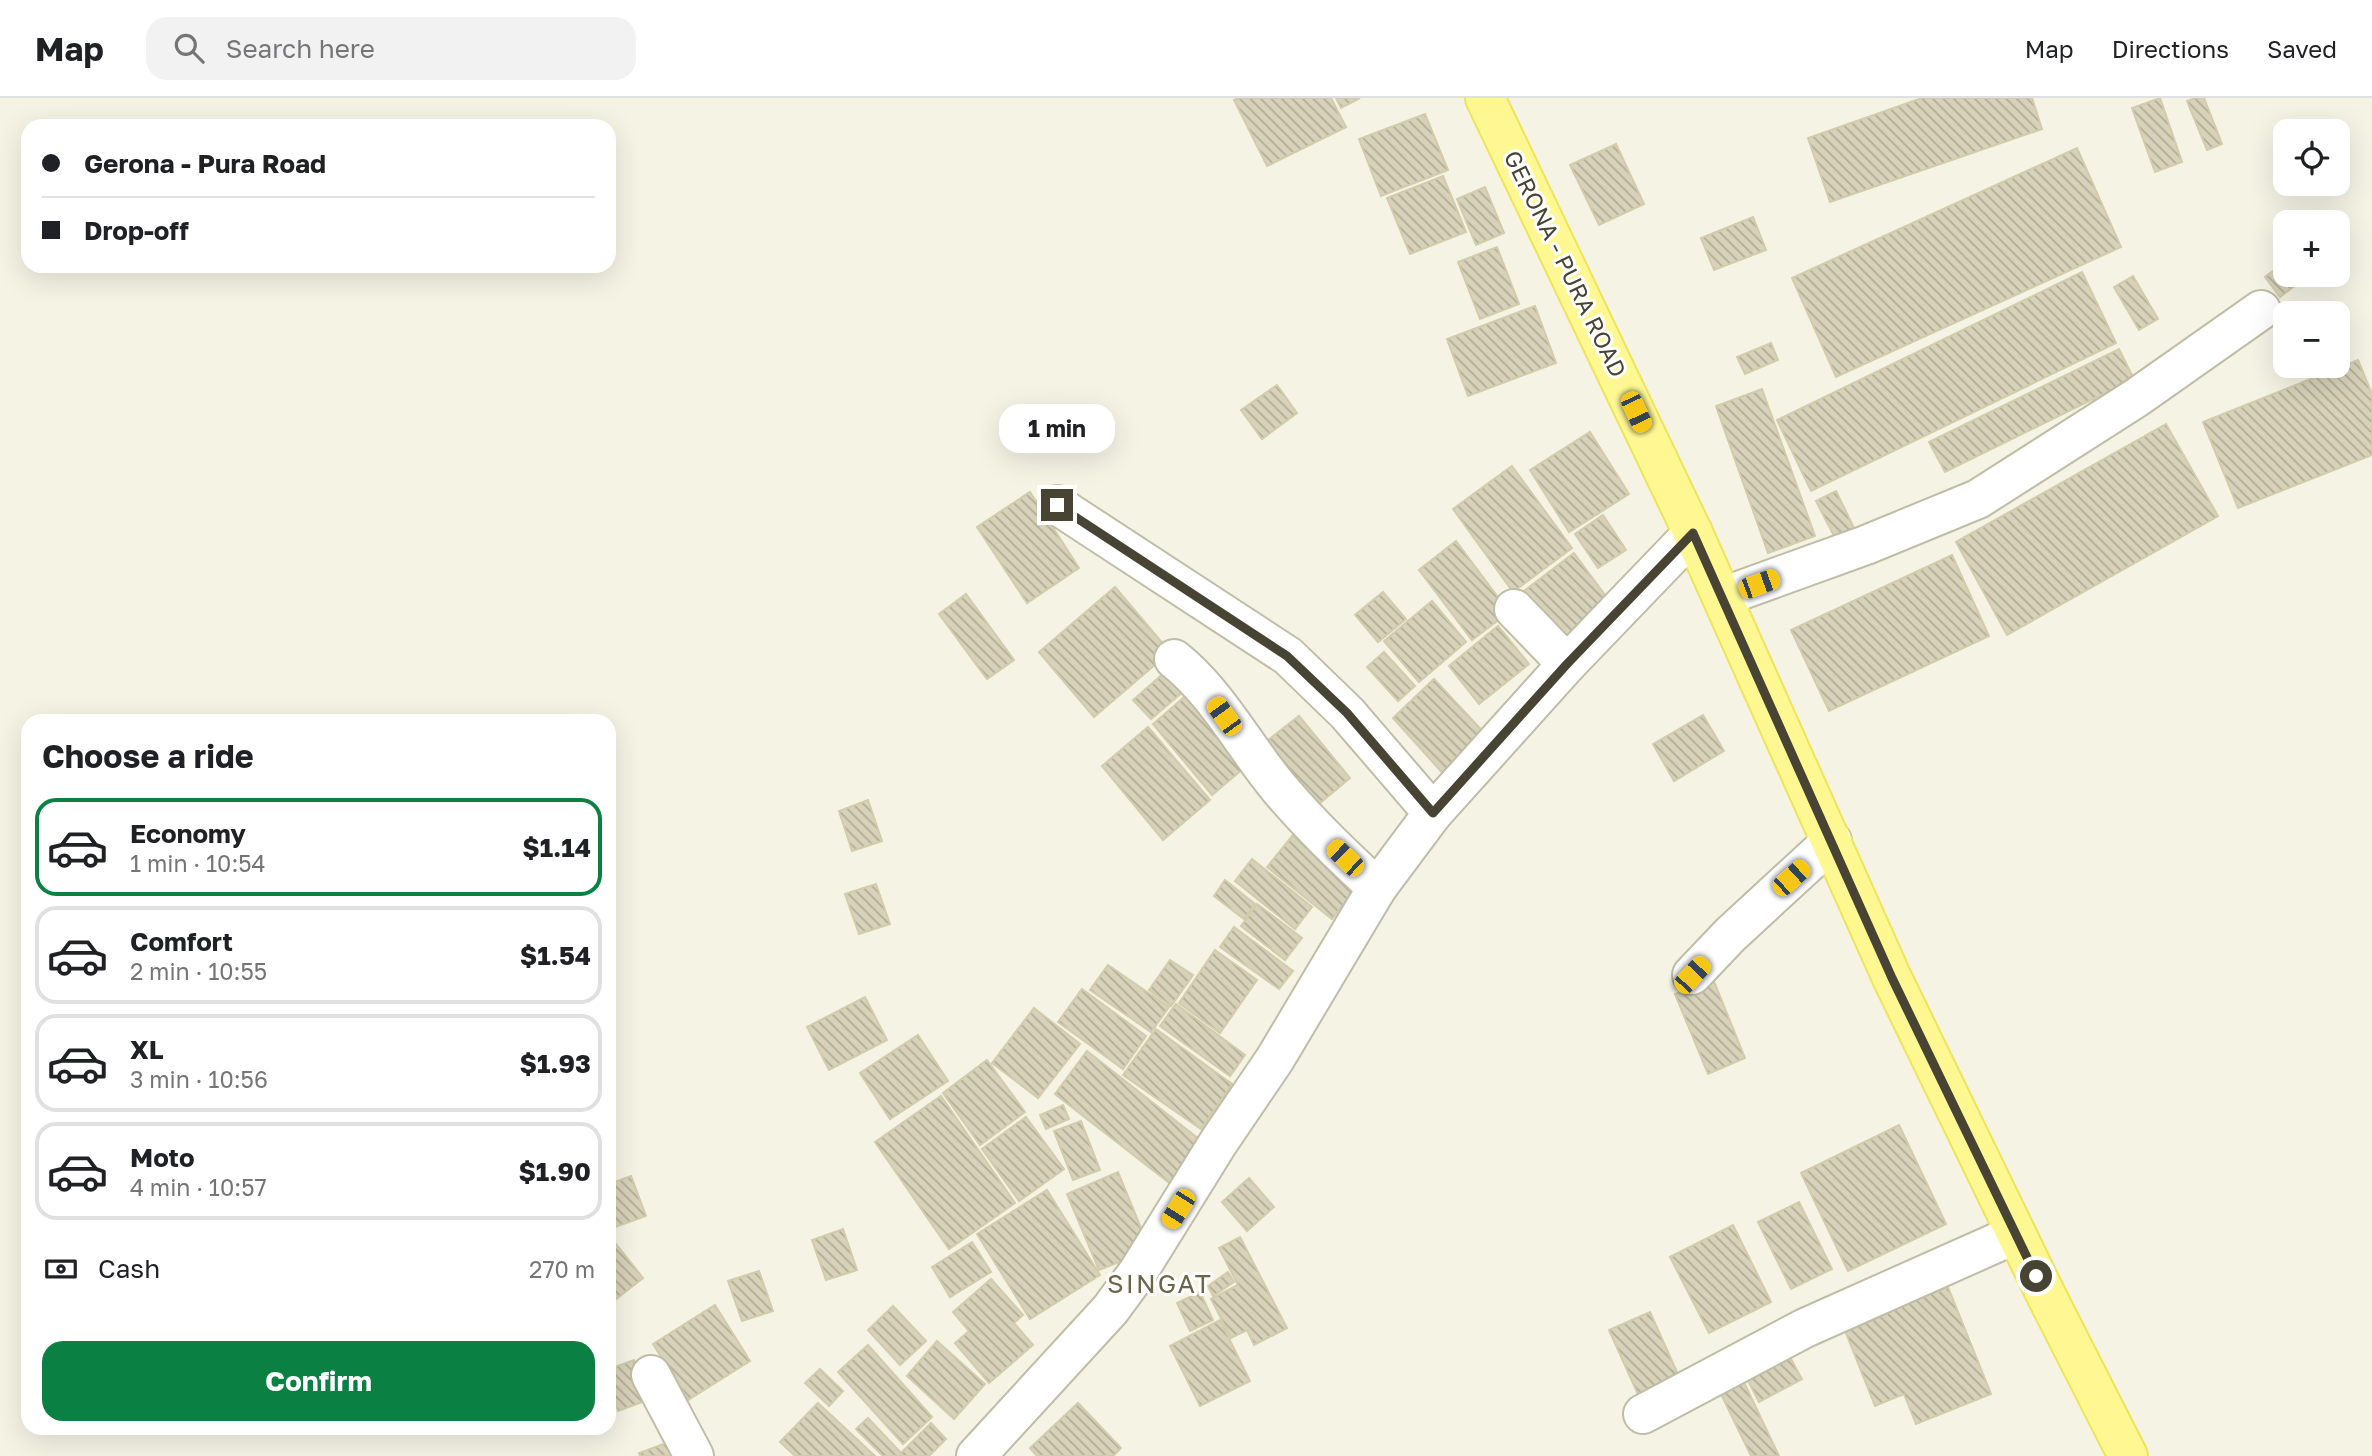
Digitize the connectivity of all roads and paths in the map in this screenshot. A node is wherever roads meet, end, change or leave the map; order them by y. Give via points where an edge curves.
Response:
1 (1485, 98) edge
2 (2261, 310) dead end
3 (1057, 505) dead end
4 (1693, 533) junction
5 (1722, 597) junction
6 (1514, 608) dead end
7 (1174, 659) dead end
8 (1567, 664) junction
9 (1433, 813) junction
10 (1832, 841) junction
11 (1377, 888) junction
12 (1692, 975) dead end
13 (2016, 1234) junction
14 (651, 1375) dead end
15 (1643, 1415) dead end
16 (694, 1456) edge
17 (976, 1456) edge
18 (2128, 1456) edge

1 - 4 main road, GERONA - PURA ROAD
2 - 5 street via 2136,398 1978,499
3 - 9 street via 1287,656 1347,713
4 - 5 main road, GERONA - PURA ROAD
4 - 8 street
5 - 10 main road, GERONA - PURA ROAD
6 - 8 street
7 - 11 street via 1196,676 1296,808
8 - 9 street
9 - 11 street
10 - 12 street
10 - 13 main road, GERONA - PURA ROAD via 1892,978
11 - 17 street via 1275,1059 1138,1272 1110,1310
13 - 15 street via 1805,1328
13 - 18 main road, GERONA - PURA ROAD
14 - 16 street

